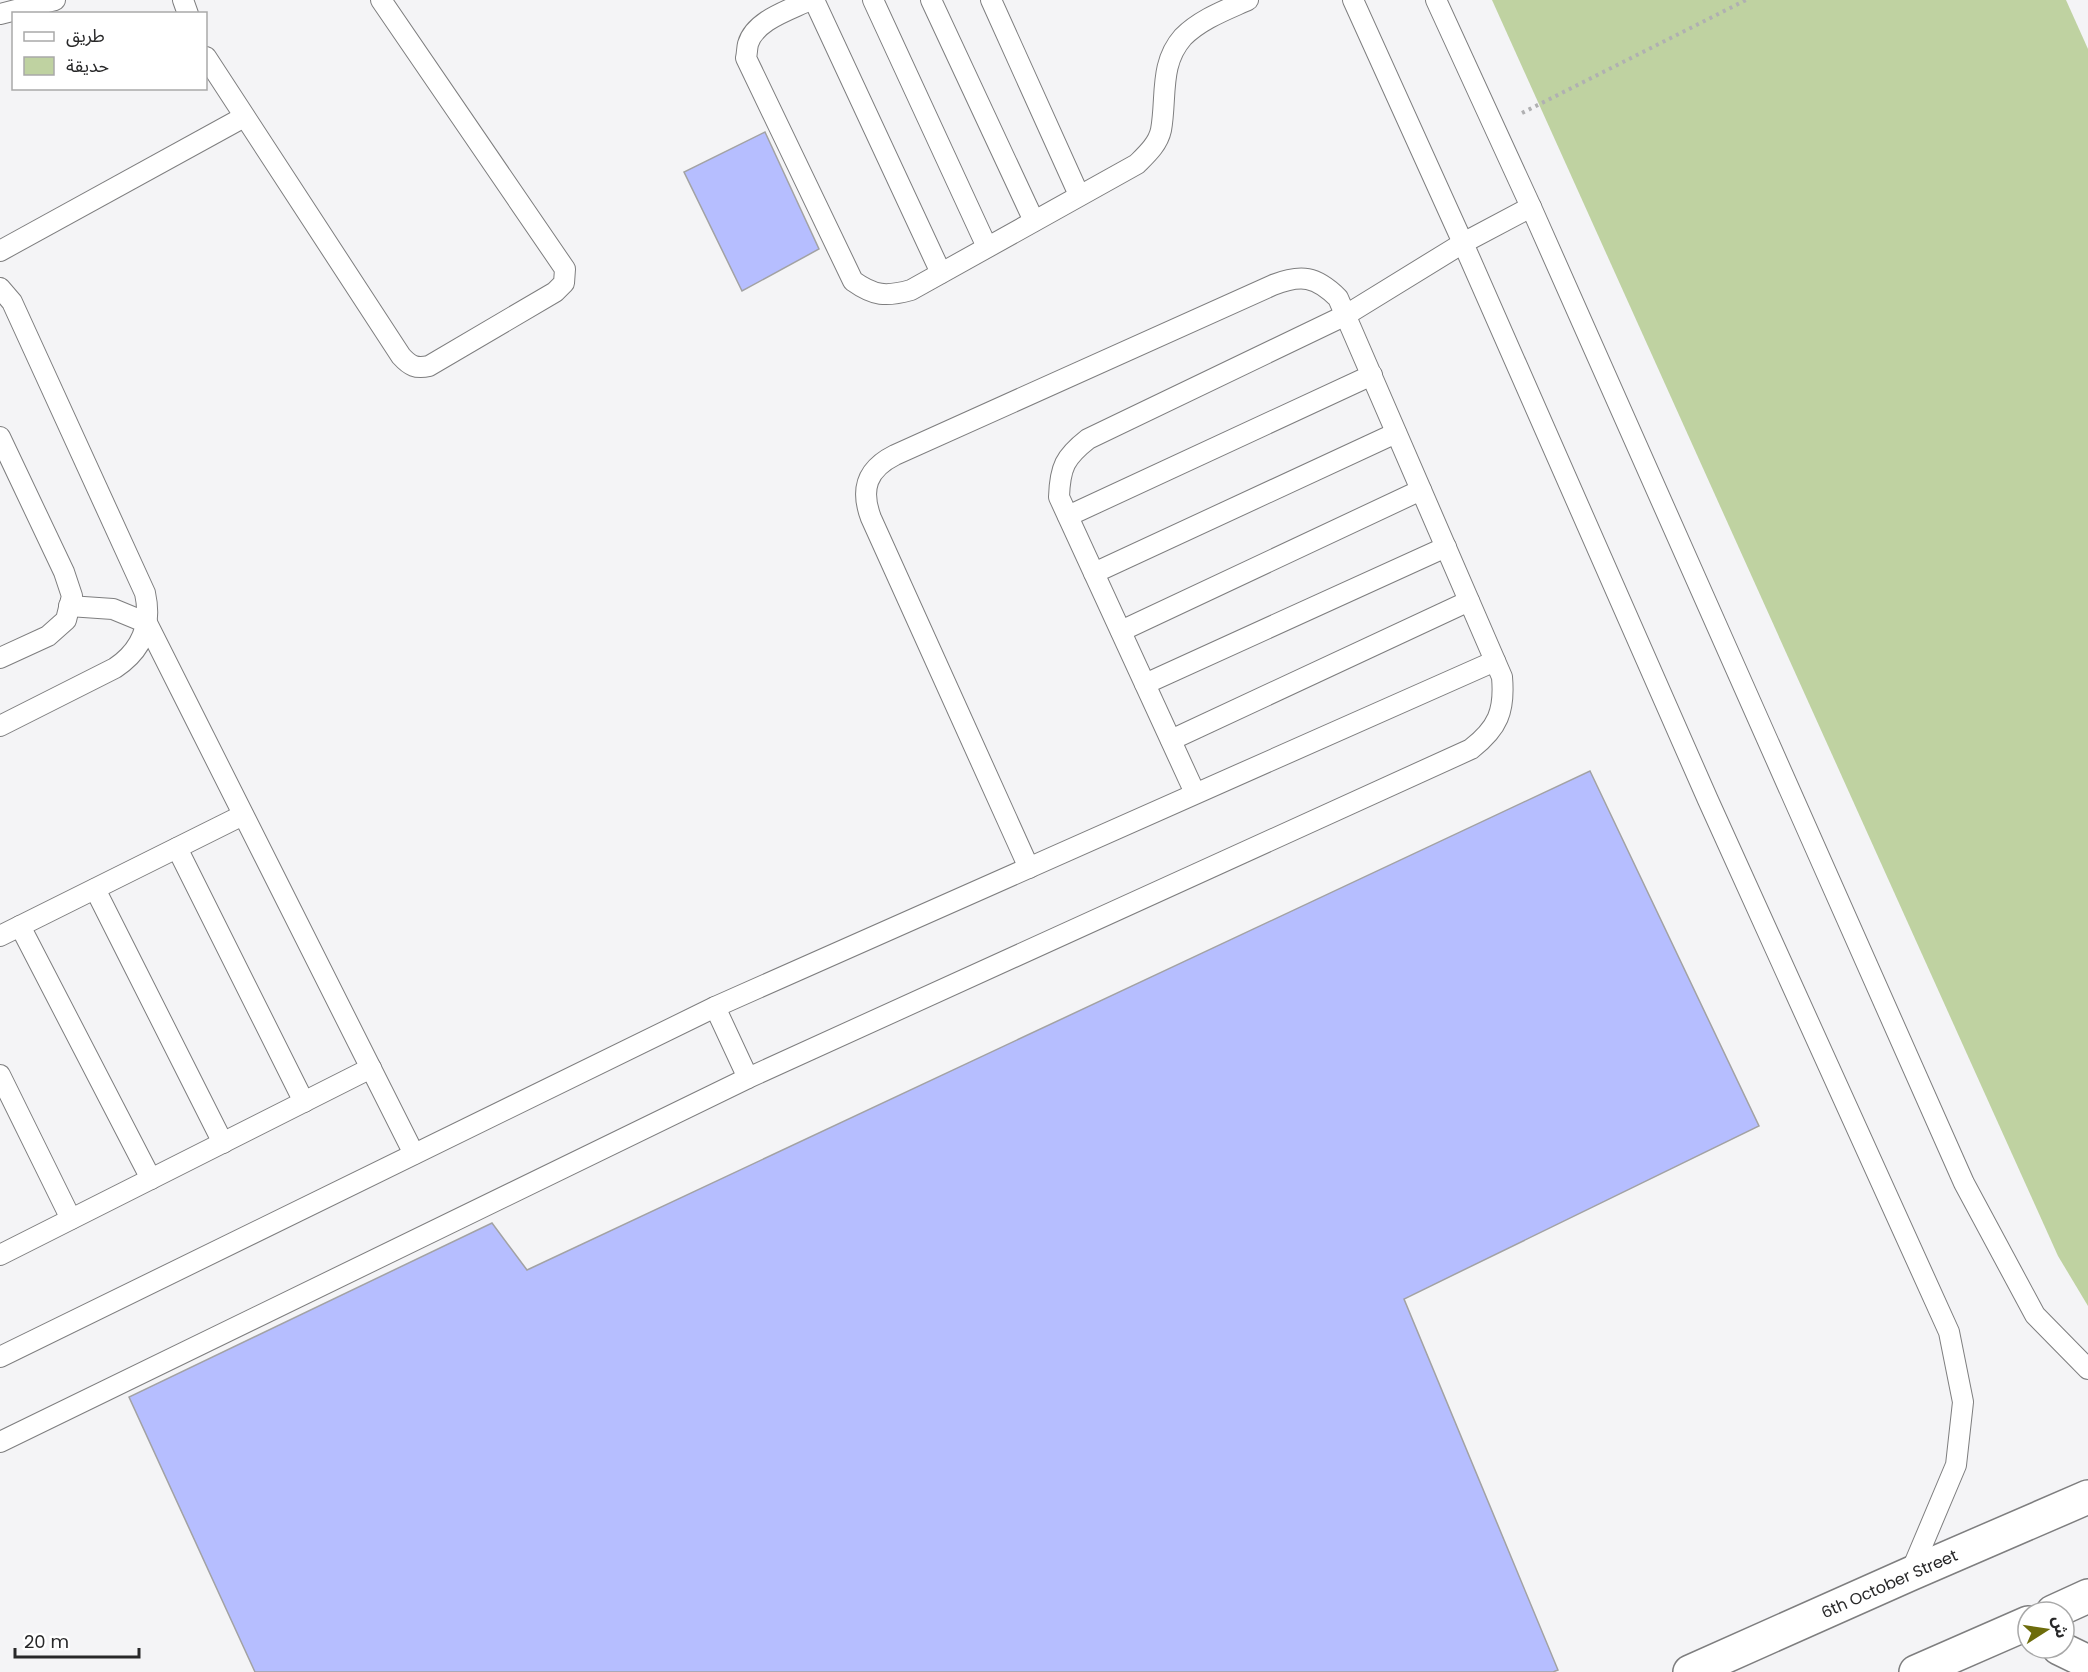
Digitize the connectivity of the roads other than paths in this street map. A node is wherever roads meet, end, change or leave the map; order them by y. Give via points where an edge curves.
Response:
1 (55, 0) edge
2 (381, 0) edge
3 (812, 0) edge
4 (873, 0) edge
5 (931, 0) edge
6 (991, 0) edge
7 (1248, 0) edge
8 (1353, 0) edge
9 (1436, 0) edge
10 (0, 14) edge
11 (207, 59) edge
12 (244, 117) junction
13 (1079, 195) junction
14 (1531, 207) junction
15 (1034, 221) junction
16 (1463, 243) junction
17 (987, 247) junction
18 (0, 251) edge
19 (941, 273) junction
20 (0, 288) edge
21 (1346, 315) junction
22 (1372, 375) junction
23 (1396, 433) junction
24 (0, 437) edge
25 (1421, 490) junction
26 (1068, 516) junction
27 (1446, 547) junction
28 (1094, 573) junction
29 (1469, 601) junction
30 (69, 606) junction
31 (147, 623) junction
32 (1121, 631) junction
33 (0, 658) edge
34 (1496, 661) junction
35 (1145, 684) junction
36 (0, 726) edge
37 (1170, 740) junction
38 (1195, 793) junction
39 (243, 815) junction
40 (177, 848) junction
41 (1029, 868) junction
42 (95, 889) junction
43 (20, 926) junction
44 (0, 936) edge
45 (715, 1006) junction
46 (371, 1068) junction
47 (0, 1075) edge
48 (748, 1078) junction
49 (304, 1102) junction
50 (223, 1143) junction
51 (414, 1154) junction
52 (151, 1179) junction
53 (70, 1219) junction
54 (1, 1252) edge
55 (0, 1357) edge
56 (2088, 1369) edge
57 (0, 1442) edge
58 (2088, 1497) edge
59 (1910, 1574) junction
60 (2016, 1633) edge
61 (1690, 1672) edge
62 (1916, 1672) edge

1 - 10 lane
2 - 12 lane via 565,269 564,282 555,292 429,366 418,368 408,364
3 - 19 lane
3 - 19 lane via 767,22 748,43 746,58 761,93 853,281 880,295 896,295
4 - 17 lane
5 - 15 lane
6 - 13 lane
7 - 13 lane via 1196,26 1174,49 1167,63 1161,131 1152,150 1137,164
8 - 16 lane
9 - 14 lane
11 - 12 lane
12 - 18 lane
13 - 15 lane
14 - 16 lane
14 - 56 lane via 1964,1183 2035,1315
15 - 17 lane
16 - 21 lane
16 - 59 lane via 1708,800 1949,1332 1963,1402 1956,1466
17 - 19 lane
20 - 31 lane via 12,302 145,593
21 - 22 lane
21 - 26 lane via 1088,439 1070,453 1060,474 1059,497
21 - 41 lane via 1338,298 1325,285 1308,278 1290,278 884,460 875,468 865,492 871,518
22 - 23 lane
22 - 26 lane
23 - 25 lane
23 - 28 lane
24 - 30 lane via 64,572 72,596
25 - 27 lane
25 - 32 lane
26 - 28 lane
27 - 29 lane
27 - 35 lane
28 - 32 lane
29 - 34 lane
29 - 37 lane
30 - 31 lane via 113,609
30 - 33 lane via 66,620 48,636
31 - 36 lane via 143,638 127,660
31 - 39 lane
32 - 35 lane
34 - 38 lane
34 - 48 lane via 1504,698 1499,719 1488,736 1471,749
35 - 37 lane
37 - 38 lane
38 - 41 lane
39 - 40 lane
39 - 46 lane
40 - 42 lane
40 - 49 lane
41 - 45 lane
42 - 43 lane
42 - 50 lane
43 - 44 lane
43 - 52 lane
45 - 48 lane
45 - 51 lane
46 - 49 lane
46 - 51 lane
47 - 53 lane
48 - 57 lane
49 - 50 lane
50 - 52 lane
51 - 55 lane
52 - 53 lane
53 - 54 lane
58 - 59 street, 6th October Street
59 - 61 street, 6th October Street
60 - 62 street

